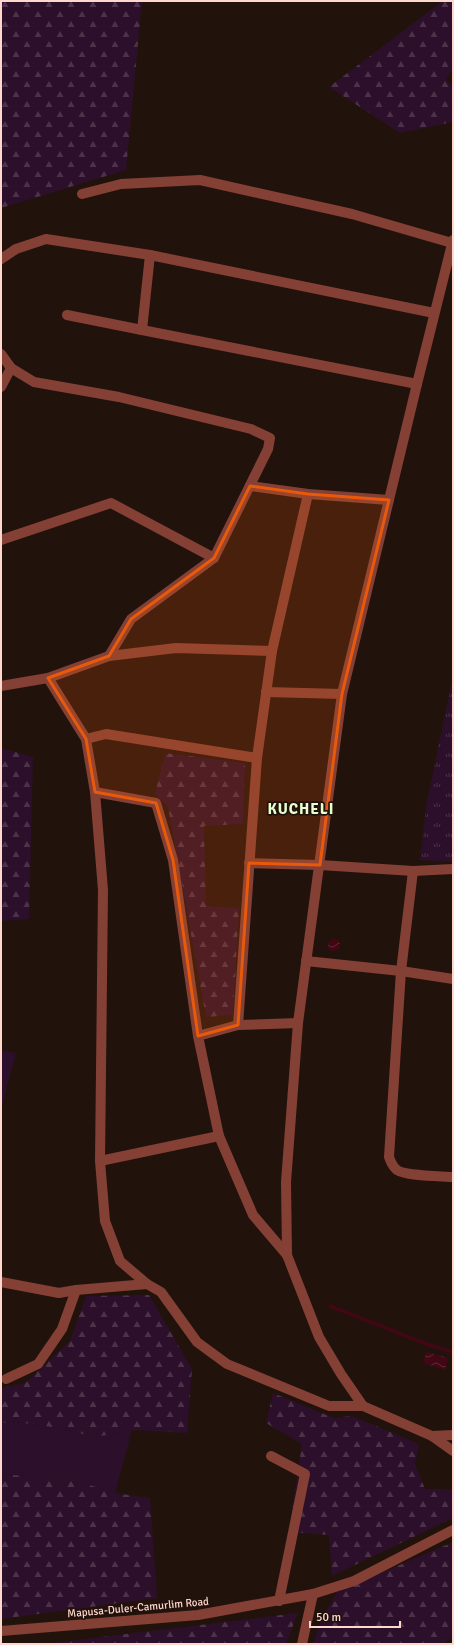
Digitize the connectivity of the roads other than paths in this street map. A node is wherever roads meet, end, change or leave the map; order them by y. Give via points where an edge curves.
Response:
1 (82, 194) dead end
2 (453, 242) edge
3 (150, 255) junction
4 (1, 259) edge
5 (434, 314) junction
6 (67, 315) dead end
7 (142, 330) junction
8 (1, 354) edge
9 (11, 368) junction
10 (416, 384) junction
11 (1, 387) edge
12 (250, 486) junction
13 (308, 494) junction
14 (389, 500) junction
15 (1, 540) edge
16 (214, 558) junction
17 (272, 651) junction
18 (109, 656) junction
19 (48, 678) junction
20 (1, 686) edge
21 (266, 692) junction
22 (342, 694) junction
23 (86, 739) junction
24 (257, 758) junction
25 (95, 792) junction
26 (249, 863) junction
27 (320, 865) junction
28 (453, 869) edge
29 (412, 871) junction
30 (306, 961) junction
31 (401, 971) junction
32 (453, 979) edge
33 (298, 1023) junction
34 (238, 1025) junction
35 (198, 1036) junction
36 (219, 1136) junction
37 (100, 1161) junction
38 (453, 1177) edge
39 (287, 1256) junction
40 (1, 1282) edge
41 (147, 1284) junction
42 (76, 1290) junction
43 (6, 1379) dead end
44 (363, 1406) junction
45 (453, 1435) edge
46 (432, 1436) junction
47 (453, 1451) edge
48 (271, 1456) dead end
49 (453, 1530) edge
50 (313, 1594) junction
51 (279, 1600) junction
52 (1, 1631) edge
53 (302, 1644) edge

1 - 2 street via 121,184 200,180 352,214
2 - 5 street
3 - 4 street via 46,239 16,249
3 - 5 street
3 - 7 street
5 - 10 street
6 - 7 street
7 - 10 street
8 - 9 street
9 - 11 street
9 - 12 street via 34,382 119,397 251,429 270,438 268,449
10 - 14 street
12 - 13 street
12 - 16 street
13 - 14 street
13 - 17 street
14 - 22 street
15 - 16 street via 111,503
16 - 18 street via 131,619
17 - 18 street via 176,648
17 - 21 street
18 - 19 street
19 - 20 street
19 - 23 street
21 - 22 street
21 - 24 street
22 - 27 street
23 - 24 street via 106,734
23 - 25 street
24 - 26 street
25 - 35 street via 156,803 173,860
25 - 37 street via 103,890
26 - 27 street
26 - 34 street
27 - 29 street
27 - 30 street
28 - 29 street
29 - 31 street
30 - 31 street
30 - 33 street
31 - 32 street
31 - 38 street via 389,1157 398,1171
33 - 34 street
33 - 39 street via 286,1182
34 - 35 street
35 - 36 street
36 - 37 street
36 - 39 street via 253,1215
37 - 41 street via 105,1220 120,1261
39 - 44 street via 319,1337
40 - 42 street via 59,1293
41 - 42 street
41 - 44 street via 161,1292 197,1342 227,1364 329,1406
42 - 43 street via 62,1329 38,1364
44 - 46 street
45 - 46 street
46 - 47 street
48 - 51 street via 305,1474
49 - 50 street, Mapusa-Duler-Camurlim Road via 354,1581
50 - 51 street, Mapusa-Duler-Camurlim Road
50 - 53 street
51 - 52 street, Mapusa-Duler-Camurlim Road via 198,1616

